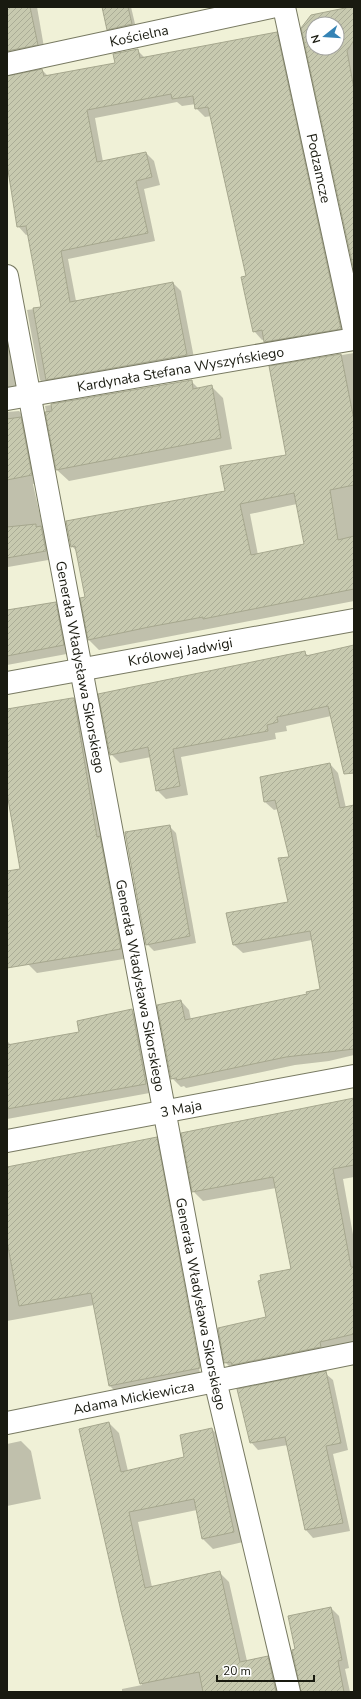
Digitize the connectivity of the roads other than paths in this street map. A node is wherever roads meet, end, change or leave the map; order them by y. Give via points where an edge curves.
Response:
1 (271, 7) edge
2 (284, 7) edge
3 (7, 64) edge
4 (7, 276) edge
5 (354, 330) edge
6 (354, 339) edge
7 (29, 395) junction
8 (7, 399) edge
9 (354, 620) edge
10 (82, 670) junction
11 (7, 683) edge
12 (354, 1076) edge
13 (163, 1112) junction
14 (7, 1141) edge
15 (354, 1353) edge
16 (215, 1380) junction
17 (7, 1423) edge
18 (289, 1692) edge

1 - 3 street, Kościelna
2 - 5 street, Podzamcze
4 - 7 street, Generała Władysława Sikorskiego
6 - 7 street, Kardynała Stefana Wyszyńskiego
7 - 8 street, Kardynała Stefana Wyszyńskiego
7 - 10 street, Generała Władysława Sikorskiego
9 - 10 street, Królowej Jadwigi
10 - 11 street, Królowej Jadwigi
10 - 13 street, Generała Władysława Sikorskiego
12 - 13 street, 3 Maja
13 - 14 street, 3 Maja
13 - 16 street, Generała Władysława Sikorskiego
15 - 16 street, Adama Mickiewicza
16 - 17 street, Adama Mickiewicza
16 - 18 street, Generała Władysława Sikorskiego

